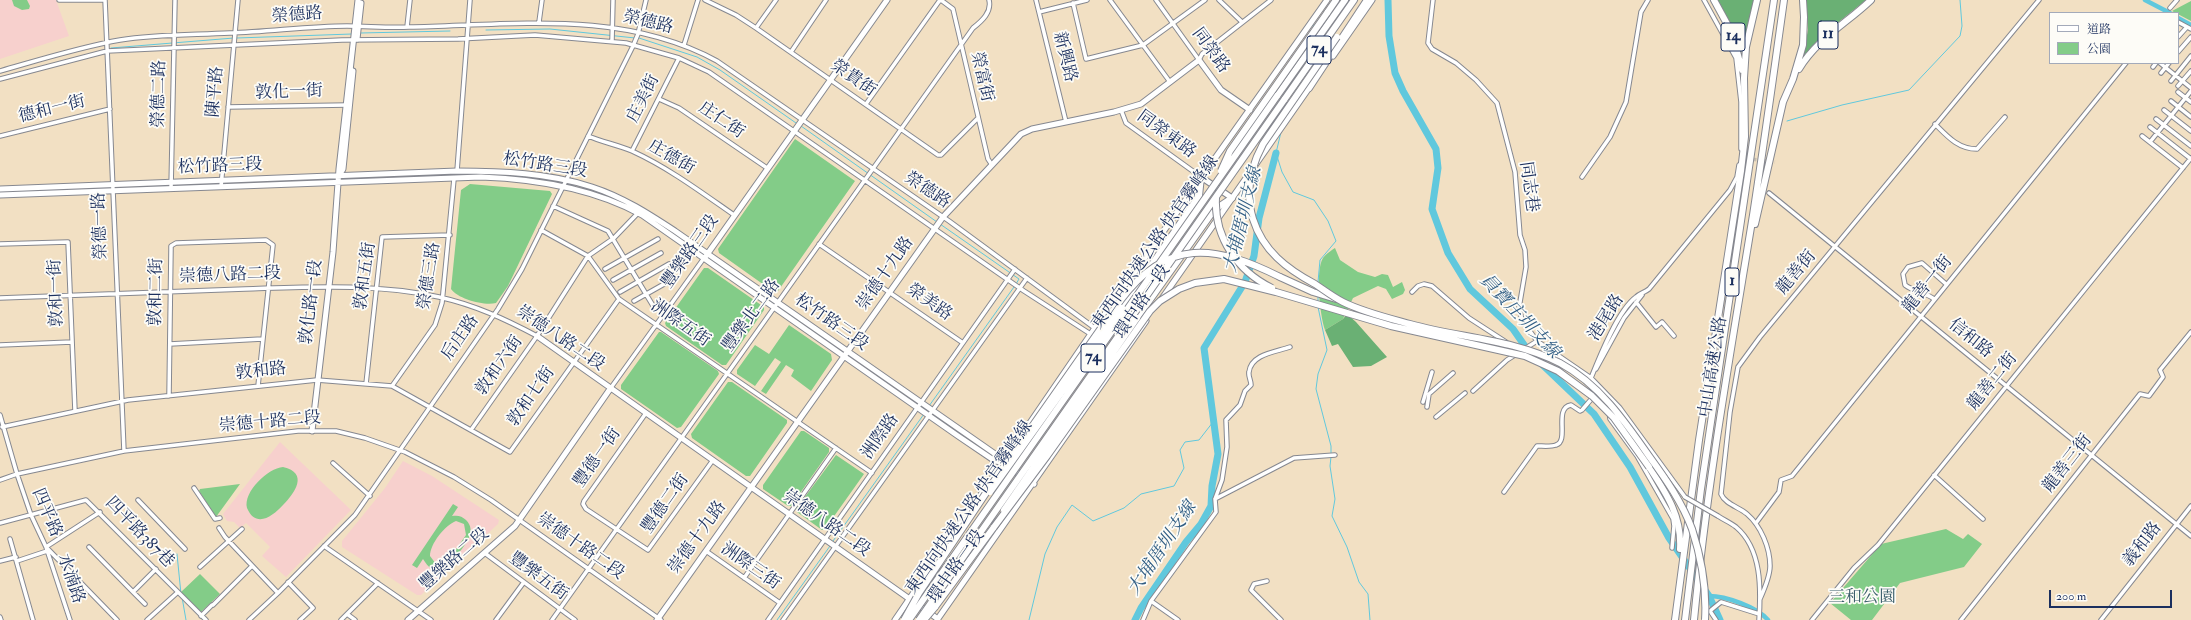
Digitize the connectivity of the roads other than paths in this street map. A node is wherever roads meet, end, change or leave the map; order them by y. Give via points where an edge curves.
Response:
1 (59, 0) edge
2 (105, 0) edge
3 (175, 0) edge
4 (238, 0) edge
5 (358, 0) edge
6 (361, 0) edge
7 (410, 0) edge
8 (470, 0) edge
9 (542, 0) edge
10 (613, 0) edge
11 (646, 0) edge
12 (698, 0) edge
13 (704, 0) edge
14 (776, 0) edge
15 (826, 0) edge
16 (887, 0) edge
17 (941, 0) edge
18 (989, 0) edge
19 (1036, 0) edge
20 (1087, 0) edge
21 (1110, 0) edge
22 (1156, 0) edge
23 (1205, 0) edge
24 (1220, 0) edge
25 (1271, 0) edge
26 (1327, 0) edge
27 (1336, 0) edge
28 (1345, 0) edge
29 (1354, 0) edge
30 (1362, 0) edge
31 (1367, 0) edge
32 (1372, 0) edge
33 (1433, 0) edge
34 (1648, 0) edge
35 (1704, 0) edge
36 (1714, 0) edge
37 (1757, 0) edge
38 (1774, 0) edge
39 (1784, 0) edge
40 (1803, 0) edge
41 (1871, 0) edge
42 (2039, 0) edge
43 (2177, 0) edge
44 (1073, 3) junction
45 (2170, 8) dead end
46 (1039, 12) junction
47 (540, 22) junction
48 (1242, 22) junction
49 (1173, 23) junction
50 (2179, 23) edge
51 (356, 26) junction
52 (468, 26) junction
53 (407, 27) junction
54 (612, 27) junction
55 (2187, 27) junction
56 (756, 28) junction
57 (2191, 29) edge
58 (235, 33) junction
59 (174, 34) junction
60 (638, 34) junction
61 (2179, 36) edge
62 (2191, 37) edge
63 (467, 39) junction
64 (355, 40) junction
65 (612, 41) junction
66 (108, 44) junction
67 (234, 45) junction
68 (684, 45) junction
69 (1143, 45) junction
70 (633, 46) junction
71 (960, 46) junction
72 (174, 47) junction
73 (107, 51) junction
74 (2179, 51) edge
75 (791, 52) junction
76 (2191, 56) edge
77 (679, 58) junction
78 (1199, 60) junction
79 (2125, 64) edge
80 (2155, 64) edge
81 (2161, 64) edge
82 (2168, 64) edge
83 (2153, 67) dead end
84 (2165, 68) junction
85 (0, 71) edge
86 (2191, 71) edge
87 (2161, 73) dead end
88 (2175, 75) junction
89 (0, 78) edge
90 (1744, 78) junction
91 (830, 79) junction
92 (1793, 79) junction
93 (2171, 80) dead end
94 (2182, 81) junction
95 (1170, 82) junction
96 (2178, 86) dead end
97 (1309, 88) junction
98 (2191, 90) edge
99 (2178, 92) dead end
100 (2186, 98) junction
101 (658, 99) junction
102 (2171, 101) dead end
103 (2191, 102) edge
104 (866, 104) junction
105 (348, 105) junction
106 (228, 107) junction
107 (2178, 107) junction
108 (110, 109) junction
109 (1121, 110) junction
110 (1250, 110) junction
111 (2164, 110) dead end
112 (2171, 116) junction
113 (2005, 117) dead end
114 (2191, 117) edge
115 (978, 118) junction
116 (2156, 119) dead end
117 (801, 120) junction
118 (1066, 122) junction
119 (1935, 124) junction
120 (2164, 124) junction
121 (2150, 127) dead end
122 (901, 129) junction
123 (793, 131) junction
124 (2191, 131) edge
125 (2157, 133) junction
126 (0, 136) edge
127 (588, 136) junction
128 (2142, 136) dead end
129 (2150, 142) junction
130 (2191, 146) edge
131 (632, 152) junction
132 (2191, 158) edge
133 (992, 164) junction
134 (767, 168) junction
135 (2183, 168) junction
136 (872, 169) junction
137 (457, 171) junction
138 (339, 176) junction
139 (1202, 177) junction
140 (1582, 177) dead end
141 (454, 179) junction
142 (865, 180) junction
143 (565, 181) junction
144 (338, 182) junction
145 (171, 183) junction
146 (222, 184) junction
147 (562, 186) junction
148 (112, 188) junction
149 (0, 189) edge
150 (171, 189) junction
151 (1769, 194) dead end
152 (0, 195) edge
153 (1232, 198) junction
154 (553, 206) junction
155 (638, 213) junction
156 (734, 215) junction
157 (943, 217) junction
158 (934, 229) junction
159 (541, 230) junction
160 (450, 235) junction
161 (614, 238) junction
162 (658, 239) dead end
163 (0, 244) edge
164 (820, 244) junction
165 (1835, 247) junction
166 (661, 253) dead end
167 (588, 256) junction
168 (706, 256) junction
169 (625, 258) junction
170 (669, 264) dead end
171 (1158, 265) junction
172 (605, 269) dead end
173 (632, 270) junction
174 (1013, 272) junction
175 (1027, 278) junction
176 (673, 279) dead end
177 (1008, 279) junction
178 (613, 280) dead end
179 (639, 281) junction
180 (1946, 284) junction
181 (1017, 286) junction
182 (328, 287) junction
183 (376, 288) junction
184 (267, 289) junction
185 (170, 292) junction
186 (620, 292) dead end
187 (1412, 292) dead end
188 (890, 293) junction
189 (117, 294) junction
190 (646, 294) junction
191 (1282, 294) junction
192 (70, 295) junction
193 (1642, 295) junction
194 (0, 298) edge
195 (444, 298) junction
196 (619, 298) junction
197 (1934, 299) junction
198 (634, 301) dead end
199 (1738, 301) junction
200 (1343, 302) junction
201 (1636, 302) junction
202 (662, 303) dead end
203 (778, 303) junction
204 (774, 308) junction
205 (495, 314) junction
206 (1920, 316) junction
207 (657, 324) junction
208 (1095, 328) junction
209 (2191, 332) edge
210 (1091, 334) junction
211 (537, 336) junction
212 (1674, 336) dead end
213 (262, 339) junction
214 (72, 342) junction
215 (1537, 342) junction
216 (963, 343) junction
217 (170, 344) junction
218 (0, 345) edge
219 (1290, 347) dead end
220 (1127, 350) junction
221 (1519, 353) junction
222 (846, 354) junction
223 (1123, 356) junction
224 (572, 362) junction
225 (1432, 372) dead end
226 (727, 373) junction
227 (1453, 373) dead end
228 (1591, 378) junction
229 (317, 380) junction
230 (366, 384) junction
231 (258, 386) junction
232 (392, 386) junction
233 (2006, 386) junction
234 (1600, 388) junction
235 (610, 389) junction
236 (1473, 391) dead end
237 (1464, 393) dead end
238 (169, 396) junction
239 (122, 401) junction
240 (1423, 402) dead end
241 (921, 403) junction
242 (1614, 403) junction
243 (429, 406) junction
244 (1427, 406) dead end
245 (918, 408) junction
246 (932, 410) junction
247 (75, 411) junction
248 (646, 413) junction
249 (0, 415) edge
250 (929, 416) junction
251 (1436, 417) dead end
252 (798, 422) junction
253 (2, 427) junction
254 (471, 430) junction
255 (312, 431) junction
256 (681, 437) junction
257 (836, 448) junction
258 (398, 450) junction
259 (124, 451) junction
260 (510, 452) joint
261 (2091, 455) junction
262 (1335, 456) dead end
263 (713, 460) junction
264 (1002, 462) junction
265 (333, 463) dead end
266 (872, 473) junction
267 (16, 474) junction
268 (1934, 475) junction
269 (0, 480) edge
270 (1034, 484) junction
271 (194, 488) dead end
272 (751, 488) junction
273 (1504, 492) dead end
274 (370, 496) junction
275 (1216, 499) junction
276 (138, 500) dead end
277 (2191, 506) edge
278 (100, 512) junction
279 (789, 514) junction
280 (31, 515) junction
281 (971, 515) junction
282 (220, 518) dead end
283 (1983, 519) dead end
284 (519, 520) junction
285 (0, 523) edge
286 (1756, 523) junction
287 (2177, 524) junction
288 (994, 527) junction
289 (219, 528) dead end
290 (1677, 528) junction
291 (242, 529) dead end
292 (616, 529) junction
293 (2191, 536) edge
294 (10, 539) dead end
295 (824, 540) junction
296 (229, 541) junction
297 (832, 545) junction
298 (324, 546) junction
299 (89, 547) dead end
300 (1672, 548) dead end
301 (46, 549) junction
302 (185, 549) dead end
303 (706, 551) junction
304 (486, 554) junction
305 (16, 559) junction
306 (0, 561) edge
307 (1681, 561) junction
308 (252, 566) junction
309 (200, 567) dead end
310 (156, 569) junction
311 (588, 569) junction
312 (744, 578) junction
313 (1267, 581) dead end
314 (288, 582) junction
315 (524, 582) junction
316 (378, 583) junction
317 (133, 592) junction
318 (178, 592) junction
319 (278, 594) junction
320 (909, 599) junction
321 (1760, 599) junction
322 (1151, 602) junction
323 (780, 603) junction
324 (144, 604) dead end
325 (560, 609) junction
326 (418, 611) junction
327 (1759, 613) junction
328 (347, 614) junction
329 (201, 616) junction
330 (0, 617) edge
331 (659, 619) edge
332 (1, 620) edge
333 (32, 620) edge
334 (70, 620) edge
335 (117, 620) edge
336 (147, 620) edge
337 (206, 620) edge
338 (249, 620) edge
339 (300, 620) edge
340 (341, 620) edge
341 (355, 620) edge
342 (408, 620) edge
343 (432, 620) edge
344 (496, 620) edge
345 (552, 620) edge
346 (575, 620) edge
347 (768, 620) edge
348 (783, 620) edge
349 (895, 620) edge
350 (904, 620) edge
351 (909, 620) edge
352 (919, 620) edge
353 (924, 620) edge
354 (937, 620) edge
355 (1143, 620) edge
356 (1178, 620) edge
357 (1281, 620) edge
358 (1675, 620) edge
359 (1685, 620) edge
360 (1694, 620) edge
361 (1705, 620) edge
362 (1716, 620) edge
363 (1759, 620) edge
364 (1812, 620) edge
365 (1961, 620) edge
366 (2101, 620) edge

1 - 2 street
2 - 66 street, 榮德一路
3 - 59 street, 榮德二路
4 - 58 street, 陳平路
5 - 51 street, 敦化路一段
6 - 51 street, 敦化路一段
7 - 53 street
8 - 52 street
9 - 47 street
10 - 54 street
11 - 60 street, 后庄路
12 - 68 street
13 - 56 street, 榮貴街
14 - 56 street
15 - 75 street
16 - 91 street, 豐樂路三段
17 - 71 street, 榮富街 via 953,9
17 - 104 street
18 - 71 street, 豐樂北二路 via 987,14
19 - 46 street, 新興路
20 - 44 street
21 - 69 street
22 - 49 street, 同榮路
23 - 49 street
24 - 48 street
25 - 48 street
26 - 110 street, 環中路一段
27 - 191 highway, bridge via 1230,151 1217,184 1218,225 1233,256 1253,276
28 - 171 highway, 東西向快速公路 快官霧峰線 / 74, bridge
29 - 352 highway, 東西向快速公路 快官霧峰線 / 74, bridge
30 - 200 highway, bridge via 1262,144 1254,162 1248,193 1256,228 1276,258
31 - 97 highway, 74
32 - 97 street, 環中路一段
33 - 215 street, 同志巷 via 1428,43 1432,49 1456,63 1476,80 1497,103 1515,172 1520,235 1525,250 1526,267 1519,308 1522,320
34 - 140 street via 1641,12 1626,102 1610,137
35 - 193 street, 港尾路 via 1736,58 1739,71 1742,125 1737,177 1730,190
36 - 90 highway, 14 via 1732,33
37 - 90 highway via 1746,47
38 - 359 highway, 中山高速公路 / 1 via 1688,582
39 - 199 highway, 中山高速公路 / 1
40 - 92 highway via 1803,45
41 - 92 highway, 11 via 1812,51
42 - 119 street, 龍善街
43 - 45 street
44 - 46 street
44 - 69 street via 1086,59
46 - 118 street, 新興路
47 - 52 street, 榮德路
47 - 54 street, 榮德路
48 - 78 street via 1202,54
49 - 69 street
49 - 78 street, 同榮路
50 - 55 street
51 - 53 street, 榮德路
51 - 58 street, 榮德路
51 - 64 street, 敦化路一段
52 - 53 street, 榮德路
52 - 63 street
54 - 60 street, 榮德路
54 - 65 street
55 - 57 street
55 - 61 street
56 - 75 street, 榮貴街
58 - 59 street, 榮德路
58 - 67 street, 陳平路
59 - 66 street, 榮德路
59 - 72 street, 榮德二路
60 - 68 street, 榮德路
60 - 70 street, 后庄路
62 - 74 street
63 - 64 street, 榮德路
63 - 65 street, 榮德路 via 535,35
63 - 137 street
64 - 67 street, 榮德路
64 - 105 street, 敦化路一段
65 - 70 street, 榮德路
66 - 73 street, 榮德一路
66 - 85 street, 榮德路
67 - 72 street, 榮德路
67 - 106 street, 陳平路
68 - 117 street, 榮德路 via 717,61
69 - 95 street
70 - 77 street, 榮德路
70 - 127 street, 后庄路
71 - 115 street, 榮富街
71 - 122 street, 豐樂北二路
72 - 73 street, 榮德路
72 - 145 street, 榮德二路
73 - 89 street, 榮德路
73 - 108 street, 榮德一路
75 - 91 street, 榮貴街
76 - 88 street
77 - 101 street, 庄美街
77 - 123 street, 榮德路 via 709,72
78 - 95 street, 崇德十九路
78 - 110 street, 同榮路 via 1221,90
79 - 180 street, 龍善一街
80 - 83 street
81 - 84 street
82 - 84 street
84 - 87 street
84 - 88 street
86 - 94 street
88 - 93 street
88 - 94 street
90 - 307 highway via 1743,151
91 - 104 street, 榮貴街
91 - 117 street, 豐樂路三段
92 - 199 highway via 1779,118
94 - 96 street
94 - 98 street
95 - 109 street, 崇德十九路 via 1141,104
97 - 153 street, 環中路一段
98 - 100 street
99 - 100 street
100 - 103 street
100 - 107 street
101 - 131 street, 庄美街
101 - 134 street, 庄仁街 via 679,108
102 - 107 street
104 - 122 street, 榮貴街
105 - 106 street, 敦化一街
105 - 138 street, 敦化路一段 via 343,169
106 - 146 street, 陳平路
107 - 112 street
107 - 114 street
108 - 126 street, 德和一街
108 - 148 street, 榮德一路
109 - 118 street, 崇德十九路
109 - 139 street, 同榮東路 via 1129,126
110 - 139 street, 環中路一段
111 - 112 street
112 - 120 street
112 - 124 street
113 - 119 street via 1976,149 1965,149
115 - 122 street, 榮貴街 via 941,155
115 - 133 street, 榮富街 via 988,159
116 - 120 street
117 - 123 street, 豐樂路三段
117 - 136 street, 榮德路
118 - 133 street, 崇德十九路 via 1021,134
119 - 165 street, 龍善街
120 - 125 street
120 - 130 street
121 - 125 street
122 - 136 street, 豐樂北二路
123 - 134 street, 豐樂路三段
123 - 142 street, 榮德路
125 - 129 street
125 - 132 street
127 - 131 street, 庄德街
127 - 143 street, 后庄路
128 - 129 street
129 - 135 street
131 - 156 street, 庄德街 via 679,177
132 - 135 street, 龍善二街
133 - 157 street, 崇德十九路
134 - 156 street, 豐樂路三段
135 - 233 street, 龍善二街
136 - 142 street, 豐樂北二路
136 - 157 street, 榮德路
137 - 138 street, 松竹路三段
137 - 143 street, 松竹路三段 via 506,173
138 - 144 street, 敦化路一段
138 - 146 street, 松竹路三段
139 - 153 street
139 - 208 street, 環中路一段
139 - 281 highway, 74, bridge via 1199,196 998,484
141 - 144 street, 松竹路三段
141 - 147 street, 松竹路三段 via 493,178
141 - 160 street, 榮德三路
142 - 158 street, 榮德路
142 - 164 street, 豐樂北二路
143 - 147 street, 后庄路
143 - 168 street, 松竹路三段 via 593,187 624,200 661,222
144 - 146 street, 松竹路三段
144 - 182 street, 敦化路一段
145 - 146 street, 松竹路三段
145 - 148 street, 松竹路三段
145 - 150 street, 榮德二路
146 - 150 street, 松竹路三段
147 - 154 street, 后庄路
147 - 155 street, 松竹路三段 via 584,190
148 - 149 street, 松竹路三段
148 - 150 street, 松竹路三段
148 - 152 street, 松竹路三段
148 - 189 street, 榮德一路
151 - 165 street, 信和路
153 - 220 street, 環中路一段
153 - 288 highway, 74, bridge via 1214,210 1009,501
154 - 159 street, 后庄路
154 - 161 street via 608,231
155 - 161 street
155 - 168 street, 松竹路三段
156 - 168 street, 豐樂路三段
157 - 158 street, 崇德十九路
157 - 174 street, 榮德路
158 - 177 street, 榮德路
158 - 188 street, 崇德十九路
159 - 167 street, 洲際五街
159 - 205 street, 后庄路 via 513,287
160 - 183 street, 敦和五街 via 382,237
160 - 195 street, 榮德三路
161 - 167 street
161 - 169 street
162 - 169 street
163 - 192 street, 敦和一街 via 68,242
164 - 188 street, 榮美路
164 - 203 street, 豐樂北二路
165 - 206 street, 信和路
165 - 286 street, 龍善街 via 1738,367 1721,494
166 - 173 street
167 - 196 street, 洲際五街
167 - 211 street, 敦和六街
168 - 203 street, 松竹路三段
168 - 204 street, 松竹路三段
168 - 207 street, 豐樂路三段
169 - 172 street
169 - 173 street
170 - 179 street
171 - 200 highway, bridge via 1189,254 1225,254 1313,292
171 - 281 highway, bridge via 1130,287
171 - 351 highway, 東西向快速公路 快官霧峰線 / 74, bridge
173 - 178 street
173 - 179 street
174 - 175 street, 榮德路
174 - 177 street, 洲際路
175 - 181 street, 洲際路
175 - 208 street, 榮德路
176 - 190 street
177 - 181 street, 榮德路
177 - 216 street, 洲際路
179 - 186 street
179 - 190 street
180 - 197 street, 龍善一街
180 - 197 street via 1922,263 1908,267 1903,274 1905,285
181 - 210 street, 榮德路
181 - 246 street, 洲際路
182 - 183 street, 崇德八路二段
182 - 184 street, 崇德八路二段
182 - 229 street, 敦化路一段
183 - 195 street, 崇德八路二段
183 - 230 street, 敦和五街
184 - 185 street, 崇德八路二段
184 - 185 street, 敦和二街 via 272,245 266,240 173,244 170,249
184 - 213 street
185 - 189 street, 崇德八路二段
185 - 217 street, 敦和二街
187 - 221 street via 1424,284 1432,286 1469,318
188 - 216 street, 榮美路
188 - 222 street, 崇德十九路
189 - 192 street, 崇德八路二段
189 - 239 street, 榮德一路
190 - 198 street
190 - 202 street via 655,308
191 - 288 highway, bridge via 1236,281 1209,280 1180,289 1160,301 1132,335
191 - 290 highway, bridge via 1391,326 1505,350 1547,365 1576,382 1614,418 1649,467 1672,502
192 - 194 street, 崇德八路二段
192 - 214 street, 敦和一街
193 - 201 street
193 - 228 street, 港尾路 via 1636,296 1619,318 1601,351
195 - 205 street, 崇德八路二段
195 - 232 street, 榮德三路 via 435,325
196 - 207 street, 洲際五街
196 - 224 street, 敦和七街
197 - 206 street, 龍善一街
199 - 360 highway, 中山高速公路 / 1 via 1698,573
200 - 361 highway, bridge via 1411,324 1530,351 1561,364 1588,382 1622,417 1661,472 1682,509 1691,528 1705,579
201 - 212 street via 1656,327 1662,322
201 - 228 street via 1624,318 1610,348
203 - 204 street, 豐樂北二路
203 - 222 street, 松竹路三段
204 - 222 street, 松竹路三段
204 - 226 street, 豐樂北二路
205 - 211 street, 崇德八路二段
205 - 243 street, 后庄路
206 - 233 street, 信和路
206 - 286 street, 龍善一街 via 1792,476 1781,480 1779,492
207 - 226 street, 洲際五街
207 - 235 street, 豐樂路三段
208 - 210 street, 環中路一段
208 - 220 street, 榮德路
209 - 261 street, 龍善三街 via 2160,370 2162,380 2149,396 2140,394
210 - 223 street, 榮德路
210 - 264 street, 環中路一段
211 - 224 street, 崇德八路二段
211 - 254 street, 敦和六街
213 - 217 street
213 - 231 street
214 - 218 street
214 - 247 street, 敦和一街
215 - 221 street
215 - 228 street, 同志巷
216 - 241 street, 洲際路
217 - 238 street, 敦和二街
219 - 275 street via 1252,362 1248,373 1251,385 1245,391 1240,405 1226,420 1227,447
220 - 223 street, 環中路一段
221 - 236 street via 1507,360
222 - 241 street, 松竹路三段
222 - 245 street, 松竹路三段
222 - 252 street, 崇德十九路
223 - 270 street, 環中路一段
224 - 235 street, 崇德八路二段
224 - 260 street, 敦和七街
225 - 240 street
226 - 252 street, 洲際五街
226 - 256 street, 豐樂北二路
227 - 244 street via 1429,394
228 - 234 street
229 - 230 street, 敦和路
229 - 231 street, 敦和路
229 - 255 street, 敦化路一段
230 - 232 street, 敦和路
231 - 238 street, 敦和路
232 - 243 street, 敦和路
233 - 261 street, 信和路
233 - 268 street, 龍善二街
234 - 242 street
234 - 273 street via 1583,409 1571,405 1567,407 1562,418 1563,434 1560,443 1537,446
235 - 248 street, 崇德八路二段
235 - 284 street, 豐樂路三段
237 - 251 street
238 - 239 street, 敦和路
239 - 247 street, 敦和路
239 - 259 street, 榮德一路
241 - 245 street, 洲際路
241 - 246 street, 松竹路三段
242 - 290 street via 1609,416 1637,456
242 - 321 street, bridge via 1636,428 1685,497 1736,527 1753,550
243 - 254 street, 敦和路
243 - 258 street, 后庄路
245 - 250 street, 松竹路三段
245 - 266 street, 洲際路
246 - 250 street, 洲際路
246 - 264 street, 松竹路三段 via 998,456
247 - 253 street, 敦和路
248 - 256 street, 崇德八路二段
248 - 292 street, 豐德一街 via 583,504
249 - 253 street, 四平路
250 - 264 street, 松竹路三段 via 994,461
250 - 297 street, 洲際路
252 - 257 street, 洲際五街
252 - 272 street, 崇德十九路
253 - 267 street, 四平路
254 - 260 street, 敦和路
255 - 258 street, 崇德十路二段 via 336,432 365,438
255 - 259 street, 崇德十路二段
256 - 263 street, 崇德八路二段
256 - 292 street, 豐樂北二路
257 - 266 street, 洲際五街
257 - 279 street
258 - 274 street, 后庄路
258 - 284 street, 崇德十路二段 via 454,477
259 - 267 street, 崇德十路二段
261 - 287 street, 信和路
261 - 365 street, 龍善三街
262 - 275 street via 1294,458
263 - 272 street, 崇德八路二段
263 - 292 street, 豐德二街 via 650,550 646,550
264 - 270 street, 松竹路三段
264 - 320 street, 環中路一段
265 - 274 street
266 - 295 street, 洲際路
267 - 269 street, 崇德十路二段
267 - 280 street, 四平路
268 - 283 street
268 - 364 street, 龍善二街 via 1878,545 1854,568
270 - 354 street, 環中路一段
271 - 282 street via 216,519
272 - 279 street, 崇德八路二段
272 - 303 street, 崇德十九路
274 - 298 street, 后庄路
275 - 322 street via 1216,512
276 - 302 street
277 - 287 street, 義和路
278 - 280 street, 四平路387巷 via 86,500
278 - 301 street
278 - 310 street, 四平路387巷
279 - 295 street, 崇德八路二段
279 - 312 street
280 - 285 street
280 - 301 street, 四平路
281 - 350 highway, 74, bridge
284 - 304 street, 豐樂路二段
284 - 311 street, 崇德十路二段
286 - 321 street, 龍善街 via 1767,545 1770,568
287 - 293 street, 信和路
287 - 366 street, 義和路
288 - 353 highway, 74, bridge
289 - 296 street
290 - 300 street
290 - 307 highway
291 - 296 street
292 - 311 street, 豐樂北二路
294 - 305 street
295 - 297 street, 崇德八路二段
295 - 323 street, 洲際路
296 - 308 street
296 - 309 street
297 - 320 street, 崇德八路二段
297 - 348 street, 洲際路
298 - 314 street, 后庄路
298 - 316 street
299 - 317 street
301 - 305 street
301 - 334 street, 水湳路
301 - 335 street, 四平路
303 - 312 street, 洲際三街
303 - 331 street, 崇德十九路
304 - 315 street, 豐樂五街
304 - 326 street, 豐樂路二段
305 - 306 street
305 - 333 street
307 - 358 highway
308 - 319 street
308 - 329 street
310 - 317 street
310 - 318 street, 四平路387巷
311 - 325 street, 豐樂北二路
311 - 331 street, 崇德十路二段
312 - 323 street, 洲際三街
313 - 357 street via 1254,584 1252,590
314 - 319 street, 后庄路
314 - 339 street via 313,608
315 - 325 street, 豐樂五街
315 - 344 street
316 - 326 street
316 - 328 street
317 - 324 street
318 - 329 street, 四平路387巷
318 - 336 street
319 - 338 street, 后庄路
320 - 349 street, 環中路一段
320 - 354 street, 崇德八路二段
321 - 327 street
322 - 355 street
322 - 356 street
323 - 347 street, 洲際路
325 - 345 street, 豐樂北二路
325 - 346 street, 豐樂五街
326 - 342 street, 豐樂路二段
326 - 343 street
327 - 362 street via 1724,603 1710,611
327 - 363 street
328 - 340 street
328 - 341 street
329 - 337 street, 四平路387巷
330 - 332 street

